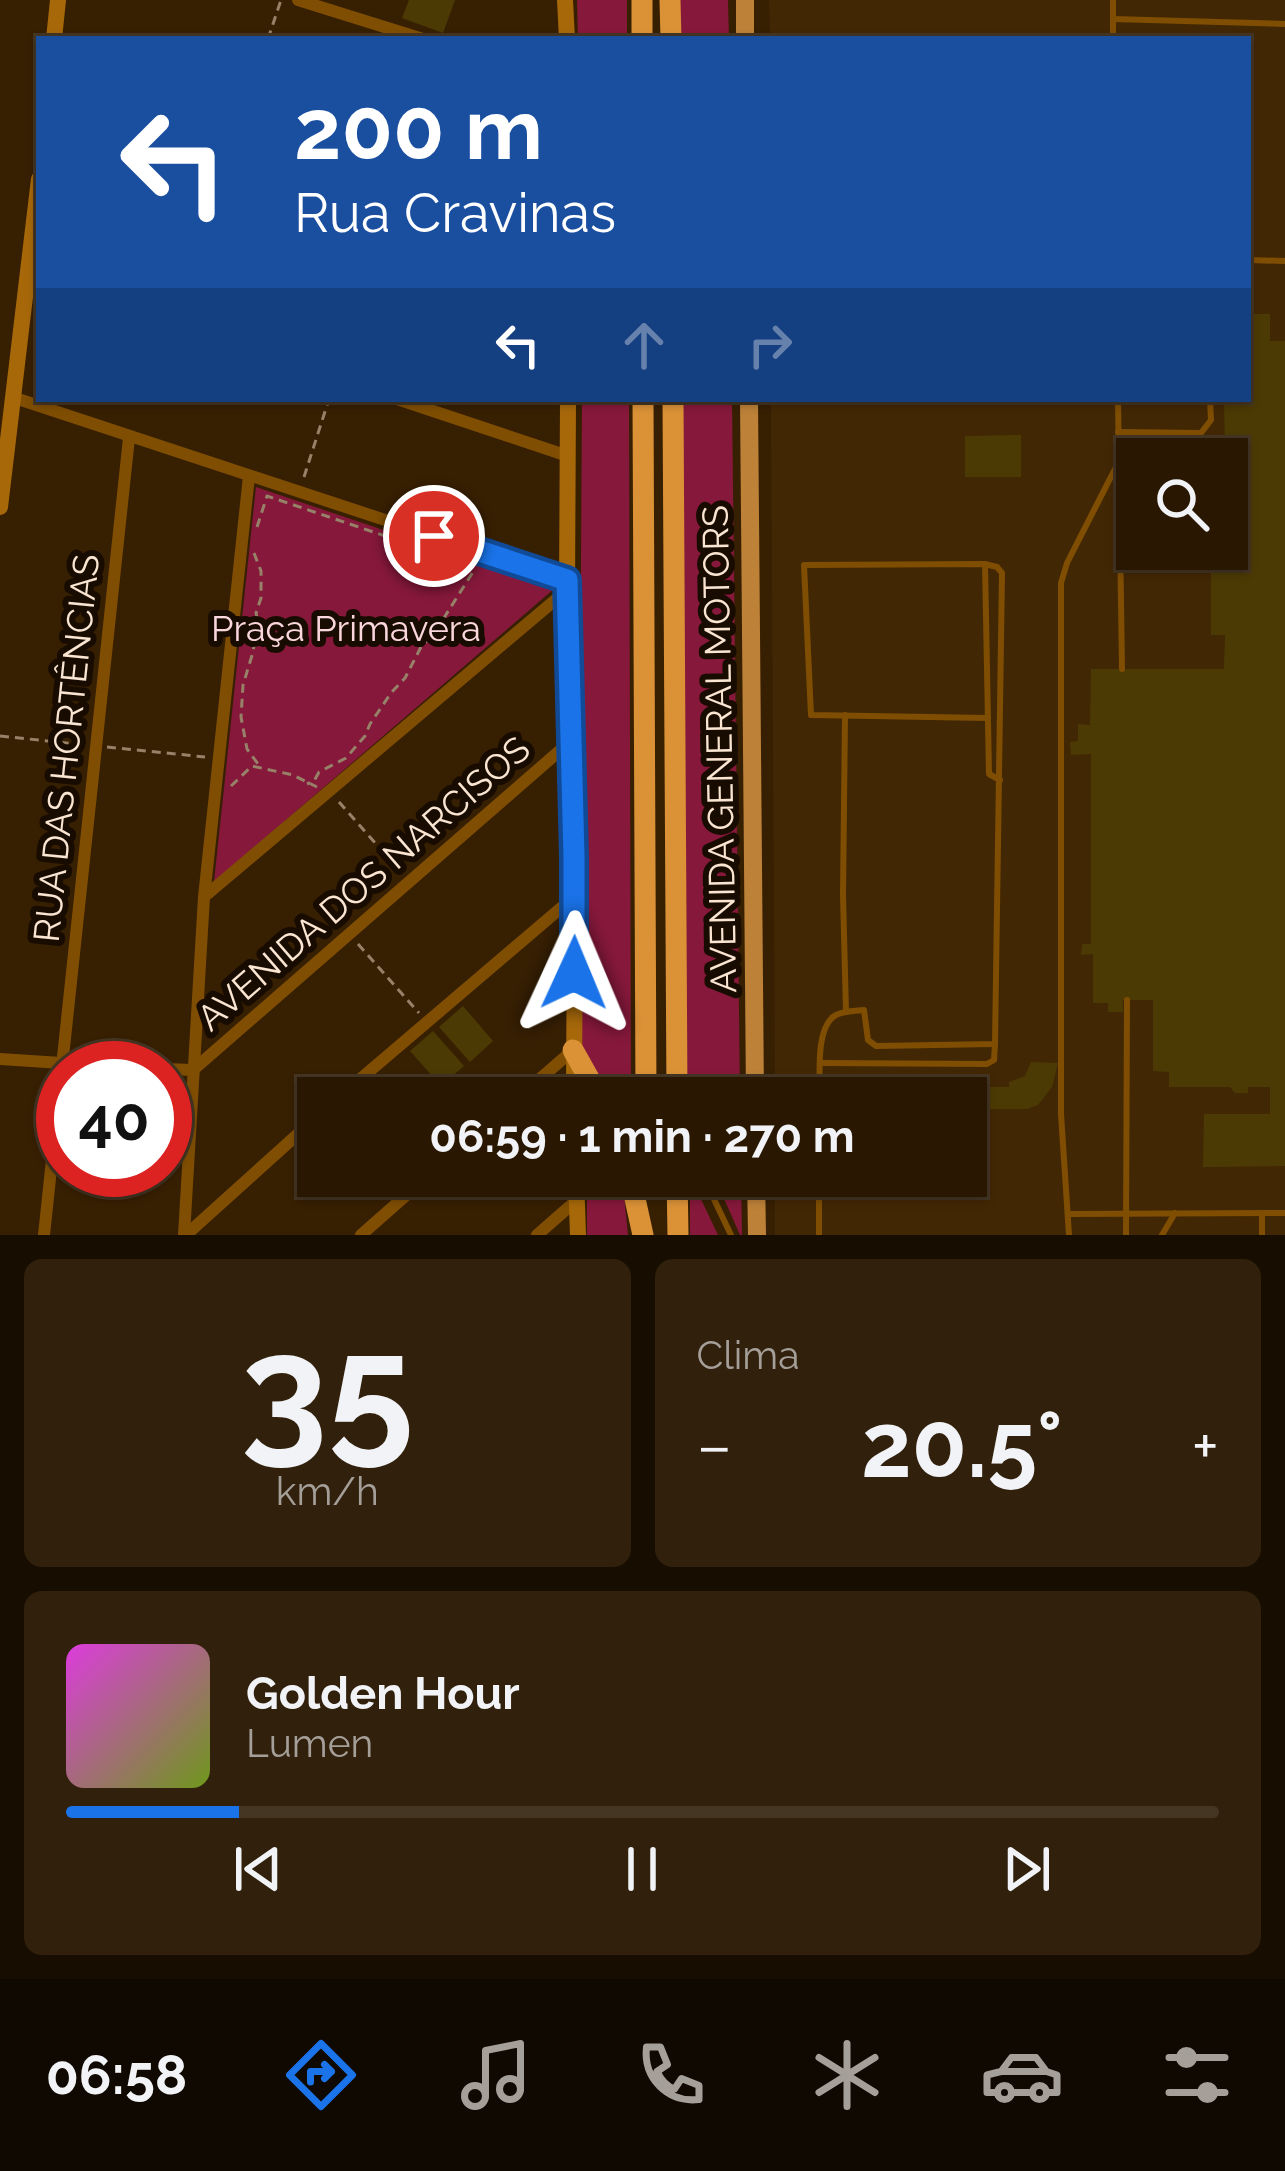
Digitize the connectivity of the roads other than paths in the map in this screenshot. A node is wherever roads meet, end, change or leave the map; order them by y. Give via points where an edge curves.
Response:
1 (58, 0) edge
2 (298, 0) edge
3 (566, 0) edge
4 (642, 0) edge
5 (670, 0) edge
6 (745, 0) edge
7 (1113, 0) edge
8 (1113, 19) junction
9 (1285, 24) edge
10 (54, 36) edge
11 (413, 36) edge
12 (567, 36) edge
13 (642, 36) edge
14 (671, 36) edge
15 (746, 36) edge
16 (1113, 36) edge
17 (36, 238) edge
18 (1251, 260) edge
19 (1285, 261) edge
20 (34, 278) edge
21 (12, 397) junction
22 (406, 402) edge
23 (568, 402) edge
24 (644, 402) edge
25 (673, 402) edge
26 (749, 402) edge
27 (1118, 402) edge
28 (1210, 402) edge
29 (1118, 432) junction
30 (129, 438) junction
31 (1118, 438) edge
32 (568, 456) junction
33 (1116, 467) edge
34 (249, 476) junction
35 (0, 507) edge
36 (985, 564) junction
37 (1120, 570) edge
38 (567, 585) junction
39 (1122, 669) dead end
40 (845, 716) junction
41 (988, 718) junction
42 (572, 740) junction
43 (1000, 780) junction
44 (575, 896) junction
45 (204, 897) junction
46 (1127, 1000) dead end
47 (846, 1012) junction
48 (65, 1041) edge
49 (995, 1044) junction
50 (572, 1050) junction
51 (0, 1059) edge
52 (36, 1062) edge
53 (820, 1063) junction
54 (193, 1070) junction
55 (363, 1077) edge
56 (542, 1077) edge
57 (573, 1077) edge
58 (588, 1077) edge
59 (646, 1077) edge
60 (676, 1077) edge
61 (755, 1077) edge
62 (820, 1077) edge
63 (297, 1135) edge
64 (48, 1197) edge
65 (404, 1197) edge
66 (577, 1197) edge
67 (635, 1197) edge
68 (646, 1197) edge
69 (677, 1197) edge
70 (713, 1197) edge
71 (756, 1197) edge
72 (819, 1197) edge
73 (577, 1200) junction
74 (1174, 1213) junction
75 (1285, 1213) edge
76 (1070, 1214) junction
77 (1125, 1214) junction
78 (1262, 1214) junction
79 (44, 1235) edge
80 (185, 1235) edge
81 (361, 1235) edge
82 (537, 1235) edge
83 (578, 1235) edge
84 (645, 1235) edge
85 (677, 1235) edge
86 (731, 1235) edge
87 (757, 1235) edge
88 (819, 1235) edge
89 (1070, 1235) edge
90 (1126, 1235) edge
91 (1162, 1235) edge
92 (1262, 1235) edge

1 - 10 street
2 - 11 street
3 - 12 street
4 - 13 highway
5 - 14 highway
6 - 15 main road
7 - 8 lane
8 - 9 lane
8 - 16 lane
17 - 20 street
18 - 19 lane
20 - 21 street
21 - 30 street
21 - 35 street
22 - 32 street
23 - 32 street
24 - 59 highway
25 - 60 highway
26 - 61 main road, AVENIDA GENERAL MOTORS
27 - 29 lane
28 - 29 lane via 1201,433
29 - 31 lane
30 - 34 street
30 - 48 street, RUA DAS HORTÊNCIAS
32 - 38 street
33 - 76 lane via 1061,583 1061,1114
34 - 38 street
34 - 45 street
36 - 40 lane via 804,566 811,715
36 - 41 lane
36 - 43 lane via 1002,573
37 - 39 lane
38 - 42 street
38 - 45 street
40 - 41 lane
40 - 47 lane
41 - 43 lane via 988,774
42 - 44 street
42 - 54 street, AVENIDA DOS NARCISOS
43 - 49 lane
44 - 50 street
44 - 55 street
45 - 54 street
46 - 77 lane
47 - 49 lane via 864,1010 875,1046
47 - 53 lane via 823,1030
49 - 53 lane via 987,1064
50 - 56 street
50 - 57 street
50 - 58 highway
51 - 52 street
53 - 62 lane
54 - 80 street
63 - 80 street
64 - 79 street, RUA DAS HORTÊNCIAS
65 - 81 street
66 - 73 street
67 - 84 highway
68 - 84 highway
69 - 85 highway
70 - 86 lane
71 - 87 main road
72 - 88 lane
73 - 82 street
73 - 83 street
74 - 77 lane
74 - 78 lane
74 - 91 lane
75 - 78 lane
76 - 77 lane
76 - 89 lane
77 - 90 lane
78 - 92 lane

